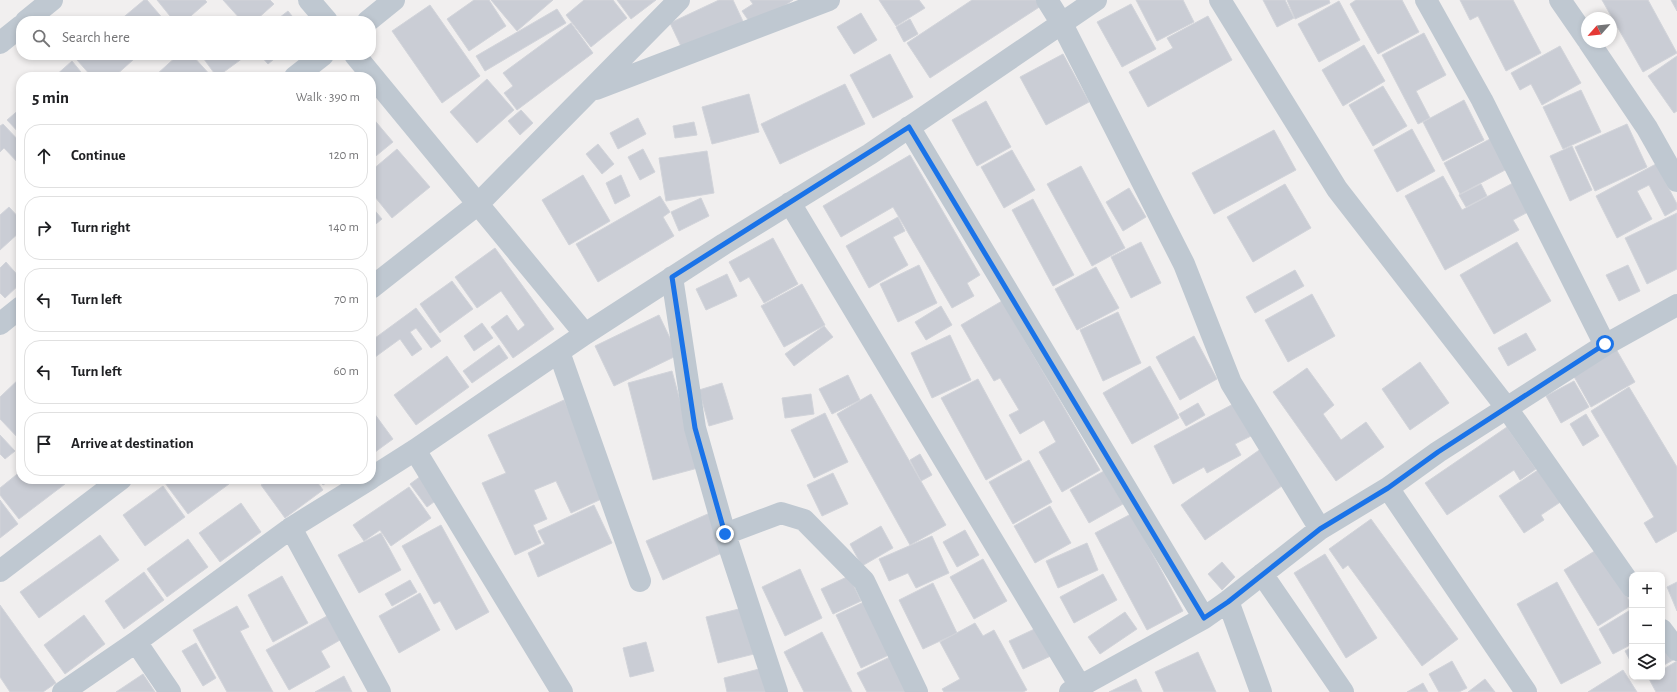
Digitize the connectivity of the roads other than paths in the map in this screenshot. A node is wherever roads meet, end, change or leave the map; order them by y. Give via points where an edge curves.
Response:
1 (52, 0) edge
2 (309, 0) edge
3 (394, 0) edge
4 (679, 0) edge
5 (829, 0) edge
6 (1047, 0) edge
7 (1096, 0) edge
8 (1220, 0) edge
9 (1426, 0) edge
10 (1560, 0) edge
11 (32, 16) edge
12 (323, 16) edge
13 (374, 16) edge
14 (1062, 24) junction
15 (16, 30) edge
16 (1581, 30) edge
17 (0, 43) edge
18 (1593, 48) edge
19 (317, 60) edge
20 (359, 60) edge
21 (301, 72) edge
22 (369, 72) edge
23 (376, 80) edge
24 (589, 92) junction
25 (909, 127) junction
26 (1677, 181) edge
27 (790, 203) junction
28 (478, 204) junction
29 (672, 277) junction
30 (376, 284) edge
31 (1677, 305) edge
32 (16, 311) edge
33 (0, 324) edge
34 (585, 334) junction
35 (1605, 344) junction
36 (559, 352) junction
37 (1506, 407) junction
38 (415, 450) junction
39 (376, 475) edge
40 (114, 484) edge
41 (362, 484) edge
42 (1388, 488) junction
43 (291, 528) junction
44 (1320, 529) junction
45 (725, 534) junction
46 (0, 571) edge
47 (1262, 574) junction
48 (640, 581) dead end
49 (1629, 583) edge
50 (1228, 602) junction
51 (1204, 618) junction
52 (136, 642) junction
53 (1075, 689) edge
54 (63, 692) edge
55 (170, 692) edge
56 (380, 692) edge
57 (562, 692) edge
58 (777, 692) edge
59 (916, 692) edge
60 (1261, 692) edge
61 (1343, 692) edge
62 (1526, 692) edge

1 - 11 street
2 - 12 street
3 - 13 street
4 - 24 street
5 - 24 street
6 - 14 street
7 - 14 street
8 - 37 street via 1337,189
9 - 35 street via 1482,100
10 - 16 street
14 - 25 street
14 - 44 street via 1184,264 1232,383
15 - 17 street
18 - 26 street via 1647,128
19 - 21 street
20 - 22 street
23 - 28 street
24 - 28 street
25 - 27 street
25 - 51 street
27 - 29 street
27 - 53 street
28 - 30 street
28 - 34 street
29 - 34 street
29 - 45 street via 695,428
31 - 35 street
32 - 33 street
34 - 36 street
35 - 37 street
36 - 38 street
36 - 48 street
37 - 42 street
37 - 49 street
38 - 39 street
38 - 57 street
40 - 46 street
41 - 43 street
42 - 44 street
42 - 62 street
43 - 52 street
43 - 56 street
44 - 47 street
45 - 58 street
45 - 59 street via 781,513 804,520 864,581
47 - 50 street
47 - 61 street
50 - 51 street
50 - 60 street
51 - 53 street
52 - 54 street
52 - 55 street

